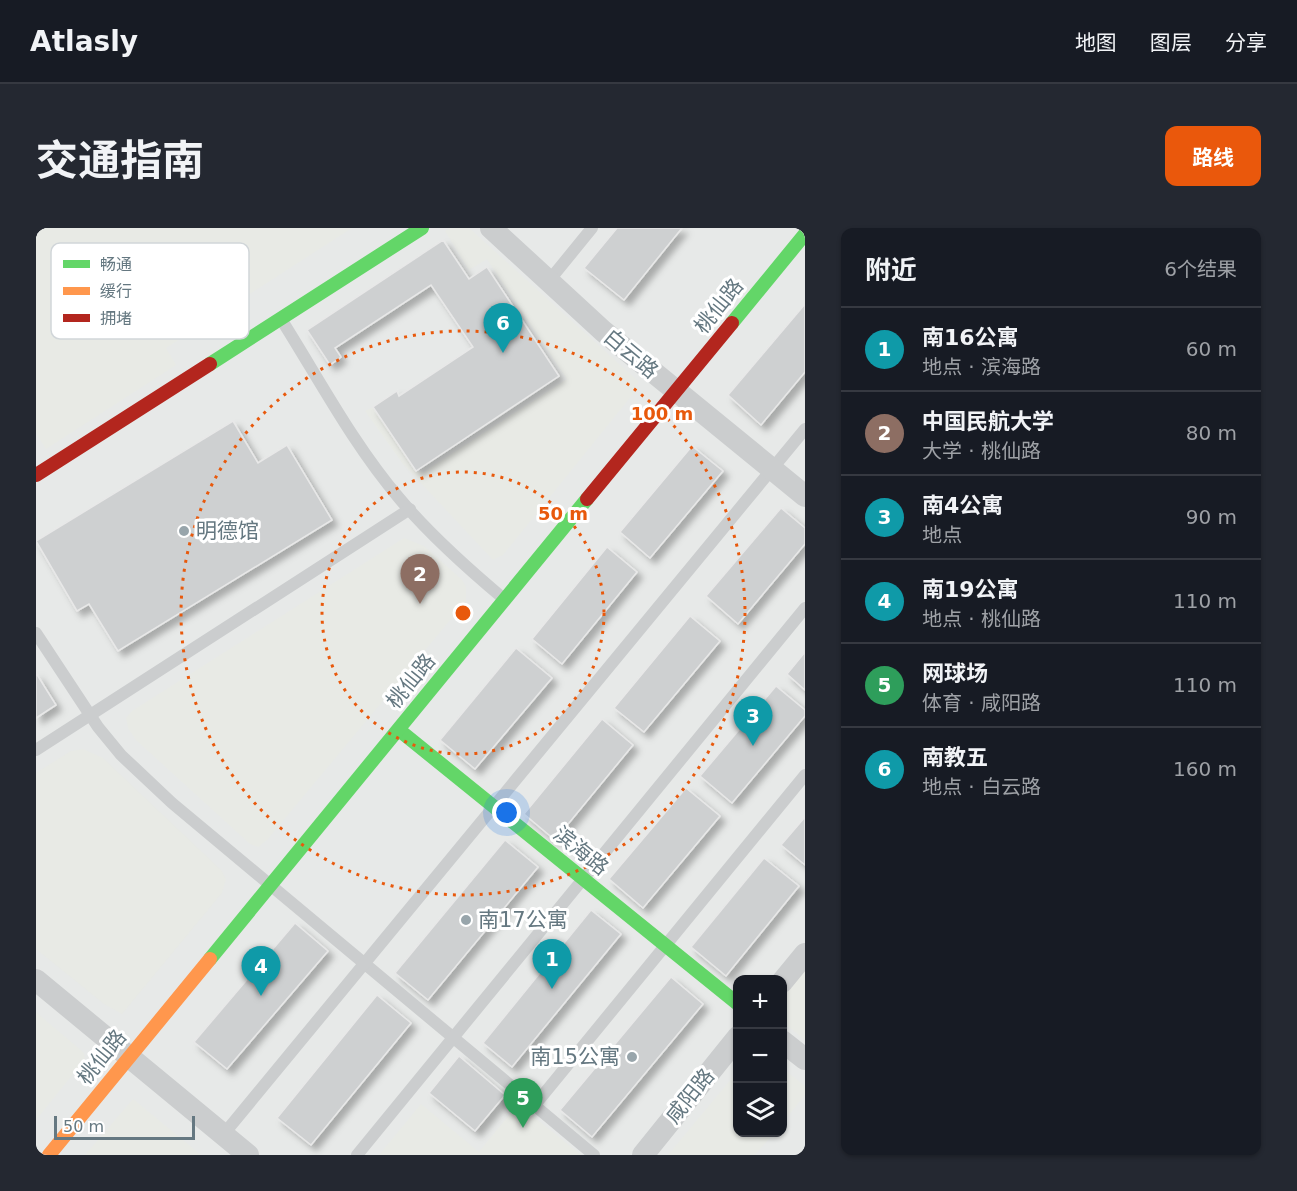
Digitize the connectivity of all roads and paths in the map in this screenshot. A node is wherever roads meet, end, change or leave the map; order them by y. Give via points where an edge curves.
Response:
1 (422, 228) edge
2 (491, 228) edge
3 (592, 228) edge
4 (805, 234) edge
5 (548, 282) junction
6 (280, 318) junction
7 (249, 338) edge
8 (247, 339) edge
9 (676, 391) junction
10 (805, 429) edge
11 (772, 469) junction
12 (36, 475) edge
13 (805, 496) edge
14 (410, 509) junction
15 (505, 599) junction
16 (805, 608) edge
17 (36, 633) edge
18 (90, 715) junction
19 (399, 729) junction
20 (36, 750) edge
21 (805, 775) edge
22 (494, 807) junction
23 (583, 879) junction
24 (270, 886) junction
25 (665, 946) junction
26 (805, 954) edge
27 (364, 964) junction
28 (787, 977) edge
29 (36, 980) edge
30 (733, 1001) edge
31 (452, 1038) junction
32 (733, 1043) edge
33 (787, 1044) edge
34 (129, 1058) junction
35 (805, 1059) edge
36 (534, 1106) junction
37 (223, 1135) junction
38 (49, 1155) edge
39 (248, 1155) edge
40 (357, 1155) edge
41 (594, 1155) edge
42 (643, 1155) edge

1 - 6 street
2 - 5 street, 白云路
3 - 5 lane
4 - 9 street, 桃仙路
5 - 9 street, 白云路
6 - 7 street
6 - 14 lane via 375,468
8 - 12 street
9 - 11 street, 白云路
9 - 15 street, 桃仙路
10 - 11 lane
11 - 13 street, 白云路
11 - 22 lane
14 - 15 lane
14 - 18 lane
15 - 19 street, 桃仙路
16 - 23 lane
17 - 18 lane
18 - 20 lane
18 - 24 lane via 121,754 155,787
19 - 22 street, 滨海路
19 - 24 street, 桃仙路
21 - 25 lane
22 - 23 street, 滨海路
22 - 27 lane
23 - 25 street, 滨海路
23 - 31 lane
24 - 27 lane
24 - 34 street, 桃仙路
25 - 30 street, 滨海路
25 - 36 lane
26 - 28 street
27 - 31 lane
27 - 37 lane
29 - 34 street
31 - 36 lane
31 - 40 lane
32 - 42 street, 咸阳路
33 - 35 street
34 - 37 street
34 - 38 street, 桃仙路
36 - 41 lane
37 - 39 street

